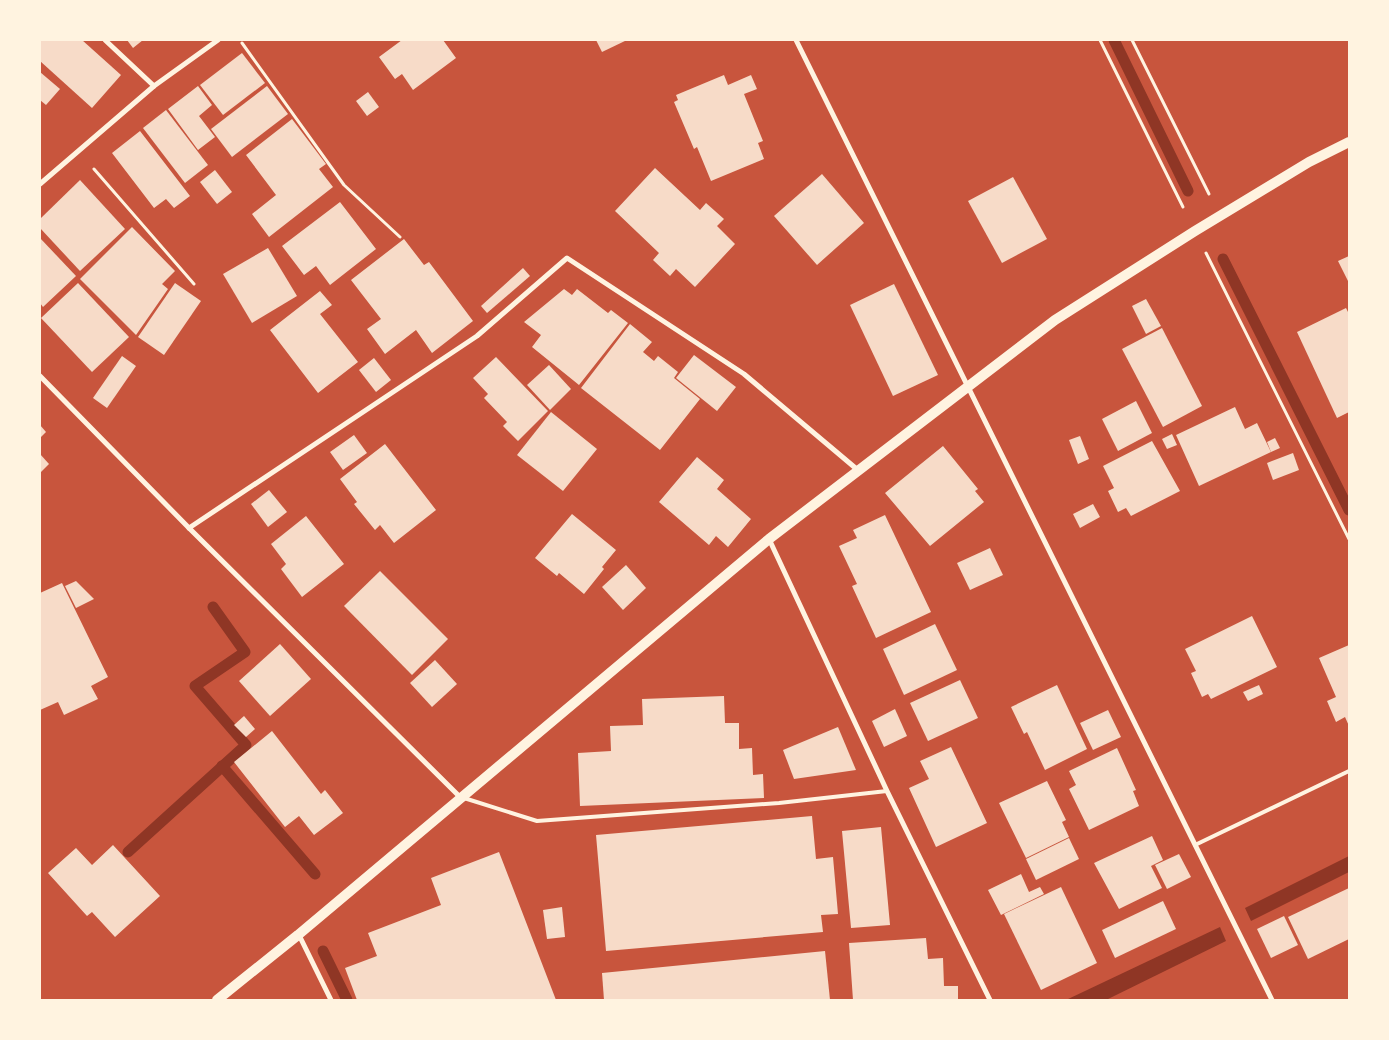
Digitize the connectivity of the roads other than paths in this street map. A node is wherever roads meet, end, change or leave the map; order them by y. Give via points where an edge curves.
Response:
1 (105, 40) edge
2 (218, 40) edge
3 (796, 40) edge
4 (154, 86) junction
5 (1349, 142) edge
6 (40, 184) edge
7 (40, 376) edge
8 (969, 387) junction
9 (859, 471) junction
10 (189, 528) junction
11 (769, 539) junction
12 (1349, 771) edge
13 (887, 790) junction
14 (460, 797) junction
15 (1194, 844) junction
16 (298, 935) junction
17 (217, 1000) edge
18 (331, 1000) edge
19 (990, 1000) edge
20 (1272, 1000) edge

1 - 4 street
2 - 4 street
3 - 8 street
4 - 6 street
5 - 8 main road via 1309,162 1195,231 1055,320
7 - 10 street
8 - 9 main road
8 - 15 street
9 - 10 street via 744,374 567,258 477,336
9 - 11 main road
10 - 14 street
11 - 13 street
11 - 14 main road
12 - 15 lane
13 - 14 lane via 779,803 537,821
13 - 19 street
14 - 16 main road
15 - 20 street
16 - 17 main road
16 - 18 street

